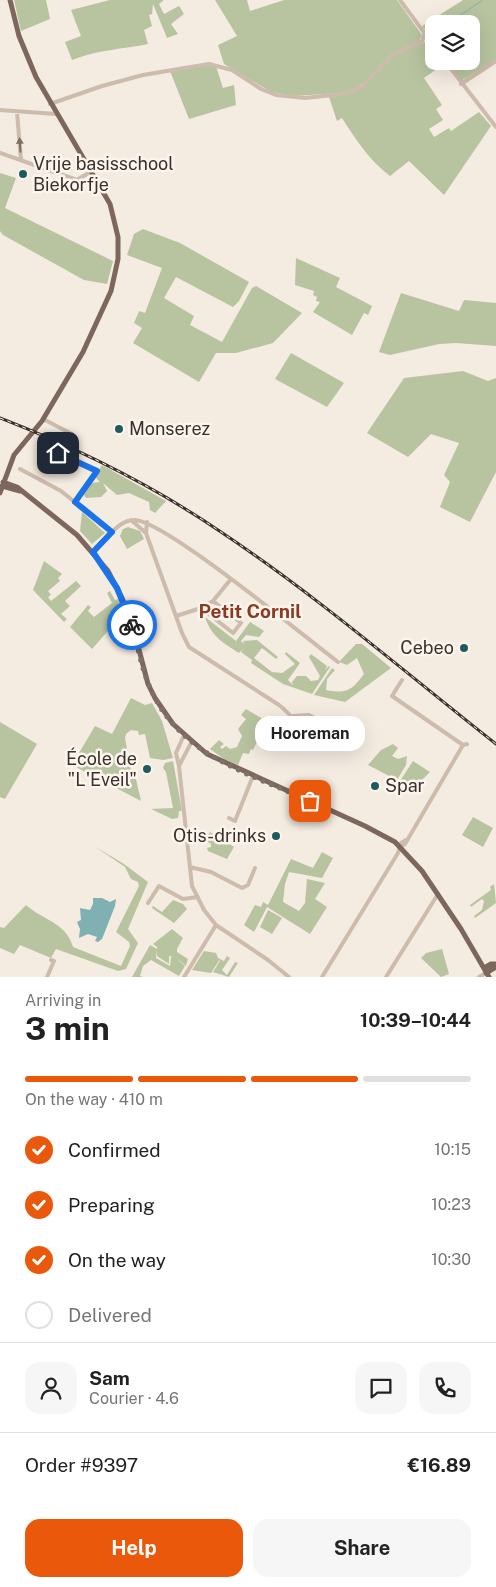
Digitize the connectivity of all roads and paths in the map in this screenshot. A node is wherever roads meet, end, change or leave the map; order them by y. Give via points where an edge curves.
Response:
1 (10, 0) edge
2 (400, 0) edge
3 (425, 33) joint
4 (496, 61) edge
5 (451, 70) edge
6 (461, 84) junction
7 (50, 104) junction
8 (0, 110) edge
9 (17, 112) junction
10 (56, 114) junction
11 (496, 127) edge
12 (0, 153) edge
13 (21, 160) junction
14 (92, 171) junction
15 (43, 420) junction
16 (72, 434) dead end
17 (58, 453) dead end
18 (20, 469) dead end
19 (1, 487) edge
20 (75, 502) junction
21 (131, 520) junction
22 (147, 522) junction
23 (112, 532) junction
24 (146, 533) junction
25 (93, 552) junction
26 (231, 579) junction
27 (213, 601) junction
28 (201, 608) junction
29 (176, 616) junction
30 (338, 662) dead end
31 (402, 680) dead end
32 (293, 716) junction
33 (320, 720) junction
34 (335, 728) dead end
35 (184, 736) junction
36 (310, 737) junction
37 (191, 743) junction
38 (305, 746) dead end
39 (179, 766) junction
40 (253, 776) junction
41 (229, 818) dead end
42 (400, 847) junction
43 (190, 866) junction
44 (255, 868) dead end
45 (438, 894) junction
46 (198, 897) junction
47 (148, 903) dead end
48 (216, 925) junction
49 (51, 960) dead end
50 (496, 966) edge
51 (486, 973) edge
52 (47, 977) edge
53 (184, 977) edge
54 (290, 977) edge
55 (322, 977) edge
56 (386, 977) edge
57 (479, 977) edge

1 - 7 main road via 26,55
2 - 3 street
3 - 7 street via 422,41 391,56 362,86 342,94 305,98 276,95 232,70 209,64 143,75
4 - 6 street
5 - 6 street
6 - 11 street
7 - 10 main road
8 - 9 street
9 - 10 street
13 -> 9 street
10 - 14 main road
12 - 13 street
13 - 14 street via 77,180
14 - 15 main road via 107,196 115,219 117,267 98,321
15 - 16 street
15 - 19 main road via 14,455
17 - 20 street via 97,471
18 - 20 street
19 - 25 main road via 14,485 77,535
20 - 23 street
21 - 22 street
21 - 23 street
21 - 24 street
22 - 24 street
22 - 26 street
23 - 25 street
24 - 29 street
25 - 35 main road via 108,571 125,604 145,675 155,698
26 - 27 street
26 - 30 street
27 - 28 street
27 - 28 street via 241,623 233,634
28 - 29 street
29 - 32 street via 189,647
31 - 42 street via 392,696 465,744 404,846
32 - 33 street via 309,715
32 - 36 street via 295,724
33 - 34 street
33 - 36 street
35 - 37 main road
35 - 39 street via 176,750
36 - 38 street
37 - 39 street
37 - 40 main road
39 - 43 street
40 - 41 street via 235,821
40 - 42 main road via 366,826
42 - 45 main road
42 - 55 street
43 - 44 street via 211,872 242,888 248,885
43 - 46 street via 192,886
45 - 51 main road
45 - 56 street
46 - 47 street via 183,899 159,886
46 - 48 street
48 - 53 street
48 - 54 street
49 - 52 street via 54,961
50 - 51 main road
51 - 57 street

